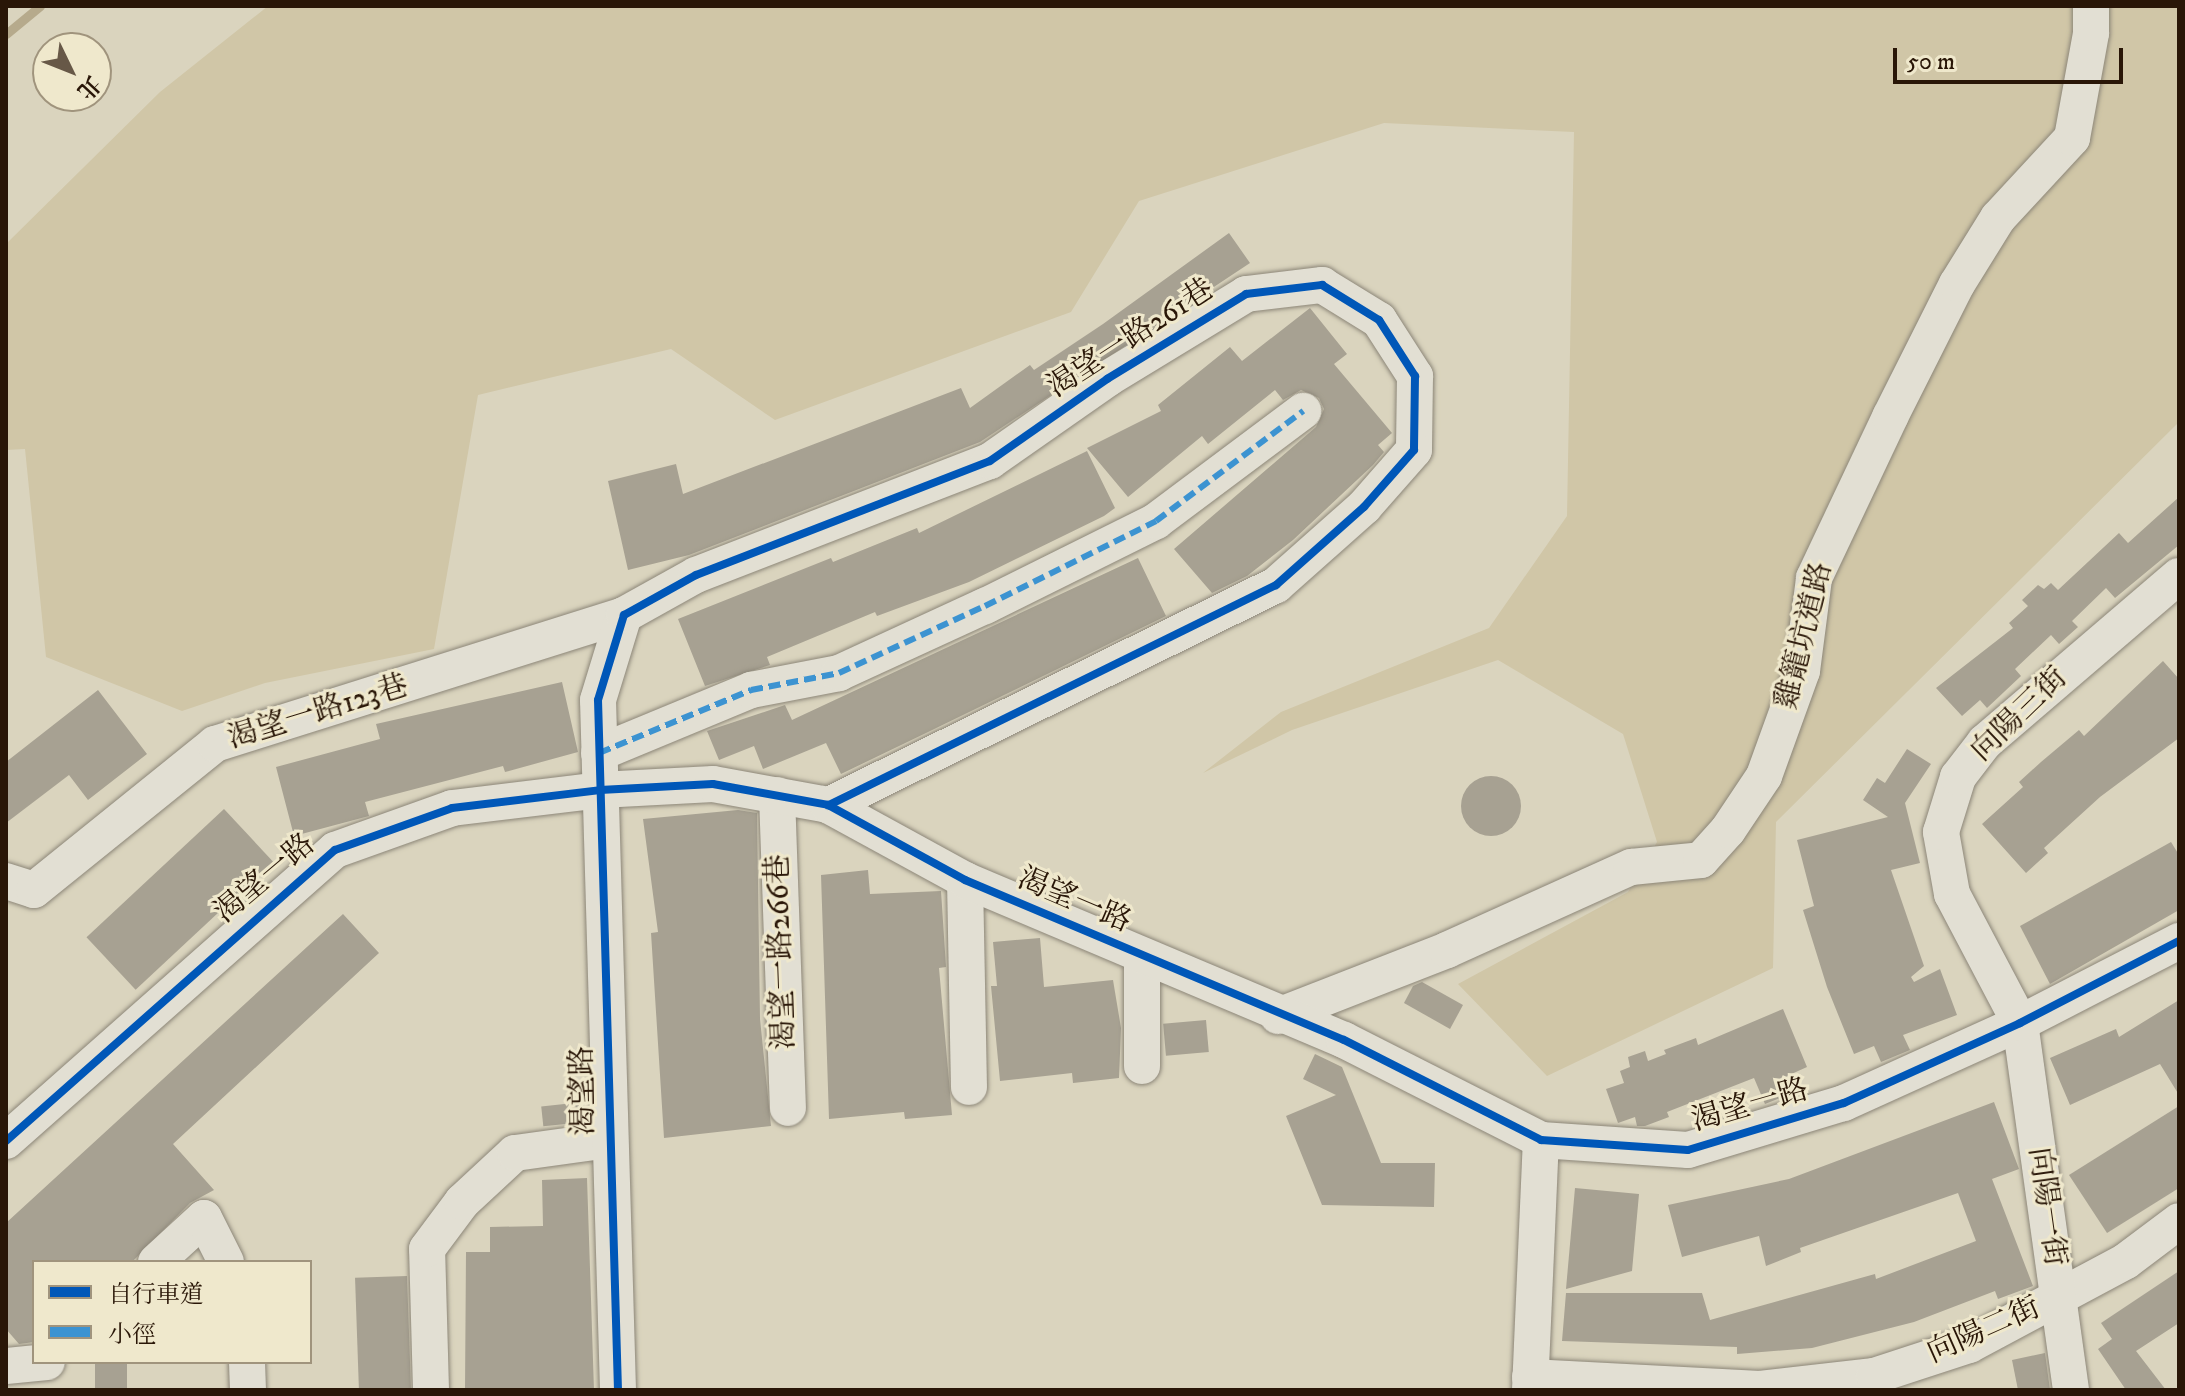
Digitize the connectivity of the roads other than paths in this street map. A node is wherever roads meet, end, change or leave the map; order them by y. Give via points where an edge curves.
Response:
1 (2091, 6) edge
2 (1303, 411) dead end
3 (2179, 576) edge
4 (624, 615) junction
5 (599, 753) junction
6 (600, 790) junction
7 (777, 795) junction
8 (828, 805) junction
9 (965, 880) junction
10 (6, 881) edge
11 (2179, 941) edge
12 (1142, 957) junction
13 (1278, 1016) junction
14 (2020, 1023) junction
15 (1142, 1066) dead end
16 (969, 1087) dead end
17 (788, 1108) dead end
18 (609, 1140) junction
19 (1541, 1140) junction
20 (6, 1141) edge
21 (2179, 1221) edge
22 (158, 1260) edge
23 (225, 1260) edge
24 (2058, 1297) junction
25 (32, 1363) edge
26 (46, 1364) edge
27 (247, 1364) edge
28 (6, 1366) edge
29 (1530, 1384) edge
30 (48, 1390) edge
31 (248, 1390) edge
32 (431, 1390) edge
33 (618, 1390) edge
34 (2071, 1390) edge

1 - 13 street, 雞籠坑道路 via 2072,138 1998,218 1957,284 1890,417 1814,578 1802,671 1764,776 1728,830 1701,860 1631,867 1447,950
2 - 5 street via 1156,521 985,606 839,673 751,690
3 - 14 street, 向陽三街 via 1985,742 1958,777 1941,832 1952,894
4 - 5 street via 598,700
4 - 8 street, 渴望一路261巷 via 696,575 990,461 1107,379 1246,294 1322,285 1379,320 1415,376 1414,450 1364,507 1276,585
4 - 10 street, 渴望一路123巷 via 215,744 34,890
5 - 6 street
6 - 7 street, 渴望一路 via 713,784
6 - 18 street, 渴望路
6 - 20 street, 渴望一路 via 452,808 335,850
7 - 8 street, 渴望一路
7 - 17 street, 渴望一路266巷
8 - 9 street, 渴望一路
9 - 12 street, 渴望一路
9 - 16 street
11 - 14 street, 渴望一路
12 - 13 street, 渴望一路
12 - 15 street
13 - 19 street, 渴望一路 via 1344,1040
14 - 19 street, 渴望一路 via 1844,1103 1688,1150
14 - 24 street, 向陽一街
18 - 32 street via 515,1153 462,1202 427,1249
18 - 33 street, 渴望路
19 - 29 street
21 - 24 street, 向陽二街 via 2126,1261
22 - 23 street via 204,1218
24 - 29 street, 向陽二街 via 1969,1345 1874,1376 1760,1389
24 - 34 street, 向陽一街
25 - 28 street
26 - 30 street
27 - 31 street

